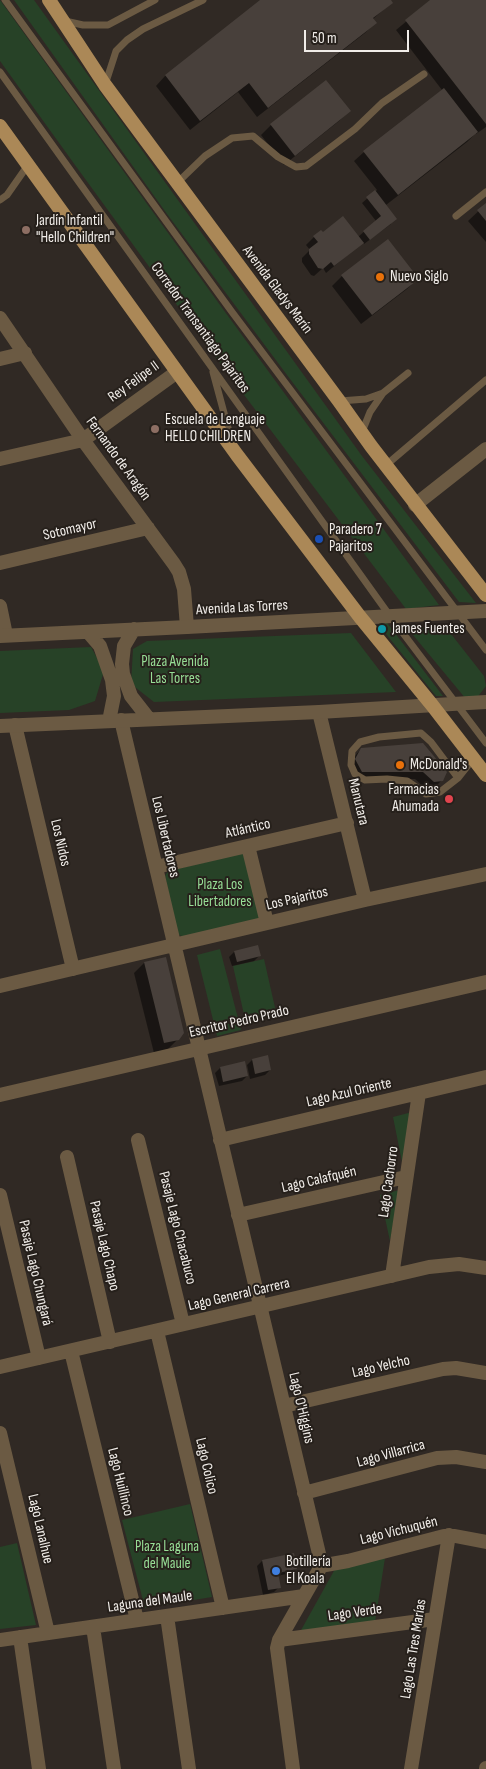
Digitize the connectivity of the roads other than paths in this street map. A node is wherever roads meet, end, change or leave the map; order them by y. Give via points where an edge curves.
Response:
1 (5, 0) edge
2 (49, 0) edge
3 (155, 0) edge
4 (203, 0) edge
5 (63, 20) junction
6 (0, 72) edge
7 (424, 74) dead end
8 (105, 85) junction
9 (0, 126) edge
10 (28, 165) junction
11 (178, 183) junction
12 (486, 192) edge
13 (0, 200) edge
14 (456, 216) dead end
15 (0, 318) edge
16 (25, 353) junction
17 (0, 359) edge
18 (211, 367) junction
19 (177, 372) junction
20 (408, 372) dead end
21 (486, 380) edge
22 (383, 393) junction
23 (339, 401) junction
24 (361, 433) junction
25 (83, 440) junction
26 (486, 449) edge
27 (236, 455) junction
28 (0, 458) edge
29 (385, 466) junction
30 (415, 505) junction
31 (148, 528) junction
32 (0, 562) edge
33 (486, 595) edge
34 (0, 606) edge
35 (486, 610) edge
36 (457, 612) junction
37 (390, 616) junction
38 (360, 617) junction
39 (187, 628) junction
40 (134, 630) junction
41 (88, 632) junction
42 (3, 636) edge
43 (486, 650) edge
44 (486, 702) edge
45 (457, 704) junction
46 (432, 705) junction
47 (319, 712) junction
48 (149, 719) junction
49 (115, 721) junction
50 (15, 725) junction
51 (0, 726) edge
52 (486, 743) edge
53 (473, 759) junction
54 (486, 775) edge
55 (458, 778) junction
56 (347, 823) junction
57 (248, 846) junction
58 (156, 867) junction
59 (486, 874) edge
60 (365, 900) junction
61 (267, 923) junction
62 (174, 945) junction
63 (73, 969) junction
64 (486, 982) edge
65 (0, 986) edge
66 (198, 1048) junction
67 (486, 1077) edge
68 (419, 1093) junction
69 (0, 1095) edge
70 (138, 1140) dead end
71 (220, 1140) junction
72 (67, 1157) dead end
73 (406, 1177) junction
74 (0, 1195) edge
75 (238, 1215) junction
76 (485, 1264) edge
77 (392, 1276) junction
78 (260, 1306) junction
79 (183, 1324) junction
80 (157, 1331) junction
81 (110, 1342) junction
82 (71, 1351) junction
83 (38, 1358) junction
84 (0, 1368) edge
85 (486, 1373) edge
86 (284, 1406) junction
87 (0, 1433) edge
88 (486, 1462) edge
89 (304, 1493) junction
90 (449, 1535) junction
91 (486, 1542) edge
92 (320, 1566) junction
93 (304, 1596) junction
94 (223, 1608) junction
95 (167, 1616) junction
96 (435, 1619) junction
97 (137, 1620) junction
98 (94, 1627) junction
99 (48, 1633) junction
100 (20, 1637) junction
101 (0, 1640) edge
102 (279, 1640) junction
103 (39, 1769) edge
104 (114, 1769) edge
105 (189, 1769) edge
106 (293, 1769) edge
107 (410, 1769) edge

1 - 36 lane via 232,312
2 - 5 main road, Avenida Gladys Marín
3 - 5 lane via 108,25 83,25
4 - 8 lane via 127,40 116,51
5 - 8 main road, Avenida Gladys Marín
6 - 18 lane, Corredor Transantiago Pajaritos
7 - 11 lane via 382,103 355,129 306,166 296,166 278,157 253,136 232,138 205,156
8 - 11 main road, Avenida Gladys Marín
9 - 10 main road
10 - 13 lane
10 - 19 main road
11 - 23 main road, Avenida Gladys Marín
12 - 14 lane
15 - 16 street, Fernando de Aragón
16 - 17 street
16 - 25 street, Fernando de Aragón
18 - 27 lane
18 - 37 lane, Corredor Transantiago Pajaritos
19 - 25 street, Rey Felipe II
19 - 27 main road
20 - 22 lane
21 - 29 lane
22 - 23 lane via 366,399
22 - 24 lane
23 - 24 main road, Avenida Gladys Marín
24 - 29 main road, Avenida Gladys Marín
25 - 28 street, Rey Felipe II
25 - 31 street, Fernando de Aragón
26 - 30 street
27 - 38 main road
29 - 30 main road, Avenida Gladys Marín
30 - 33 main road, Avenida Gladys Marín
31 - 32 street, Sotomayor
31 - 39 street, Fernando de Aragón via 182,580
34 - 42 street
35 - 36 street, Avenida Las Torres
36 - 37 street, Avenida Las Torres
36 - 43 lane
37 - 38 street, Avenida Las Torres
37 - 45 lane, Corredor Transantiago Pajaritos
38 - 39 street, Avenida Las Torres
38 - 46 main road
39 - 40 street, Avenida Las Torres
40 - 41 street, Avenida Las Torres
40 - 48 street via 124,646 123,674 131,696
41 - 42 street, Avenida Las Torres
41 - 49 street via 100,646 112,680
44 - 45 street
45 - 46 street
45 - 52 lane, Corredor Transantiago Pajaritos
46 - 47 street
46 - 53 main road
47 - 48 street
47 - 56 street, Manutara
48 - 49 street
49 - 50 street
49 - 58 street, Los Libertadores
50 - 51 street
50 - 63 street, Los Nidos
53 - 54 main road
53 - 55 lane
55 - 55 lane via 440,792 426,794 407,781 365,780 355,774 351,765 352,751 360,742 379,737 421,733
56 - 57 street, Atlántico
56 - 60 street, Manutara
57 - 58 street, Atlántico
57 - 61 street
58 - 62 street, Los Libertadores
59 - 60 street, Los Pajaritos
60 - 61 street, Los Pajaritos
61 - 62 street, Los Pajaritos
62 - 63 street, Los Pajaritos
62 - 66 street, Los Libertadores
63 - 65 street, Los Pajaritos
64 - 66 street, Escritor Pedro Prado
66 - 69 street, Escritor Pedro Prado
66 - 71 street, Lago O'Higgins
67 - 68 street, Lago Azul Oriente
68 - 71 street, Lago Azul Oriente
68 - 73 street, Lago Cachorro
70 - 79 street, Pasaje Lago Chacabuco
71 - 75 street, Lago O'Higgins
72 - 81 street, Pasaje Lago Chapo
73 - 75 street, Lago Calafquén
73 - 77 street, Lago Cachorro
74 - 83 street, Pasaje Lago Chungará
75 - 78 street, Lago O'Higgins
76 - 77 street, Lago General Carrera via 449,1264
77 - 78 street, Lago General Carrera
78 - 79 street, Lago General Carrera
78 - 86 street, Lago O'Higgins
79 - 80 street, Lago General Carrera
80 - 81 street, Lago General Carrera
80 - 94 street, Lago Colico
81 - 82 street, Lago General Carrera
82 - 83 street, Lago General Carrera
82 - 97 street, Lago Huillinco
83 - 84 street, Lago General Carrera
85 - 86 street, Lago Yelcho via 443,1369
86 - 89 street, Lago O'Higgins
87 - 99 street, Lago Lanalhue
88 - 89 street, Lago Villarrica via 456,1457 437,1458
89 - 92 street, Lago O'Higgins
90 - 91 street, Lago Vichuquén
90 - 92 street, Lago Vichuquén
90 - 96 street, Lago Las Tres Marías
92 - 93 street
93 - 94 street, Laguna del Maule
93 - 102 street
94 - 95 street, Laguna del Maule
95 - 97 street, Laguna del Maule
95 - 105 street
96 - 102 street, Lago Verde
96 - 107 street, Lago Las Tres Marías
97 - 98 street, Laguna del Maule
98 - 99 street, Laguna del Maule
98 - 104 street
99 - 100 street, Laguna del Maule
100 - 101 street, Laguna del Maule
100 - 103 street
102 - 106 street via 276,1652

